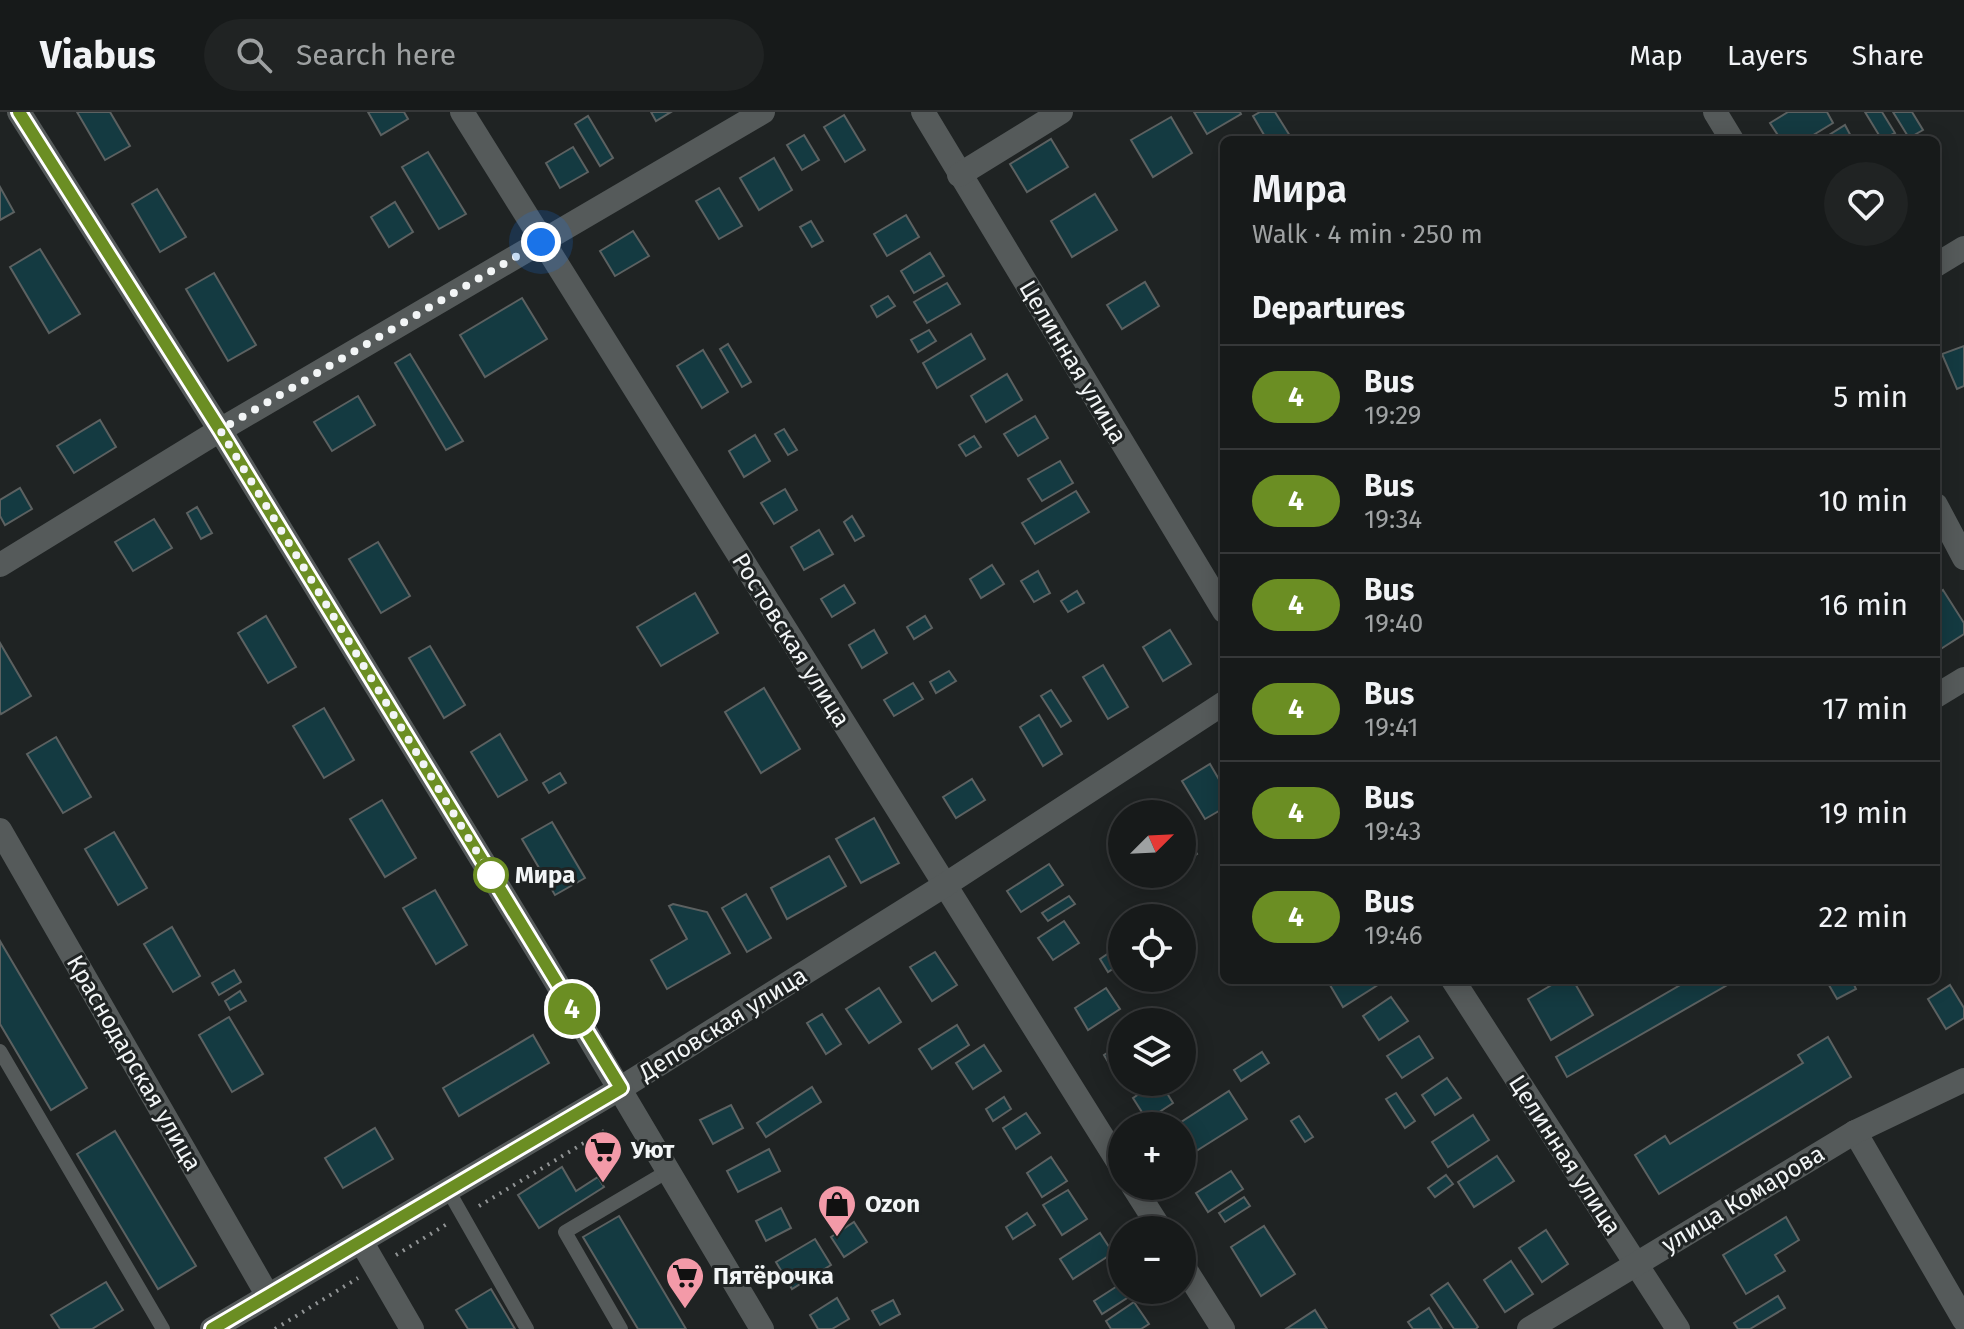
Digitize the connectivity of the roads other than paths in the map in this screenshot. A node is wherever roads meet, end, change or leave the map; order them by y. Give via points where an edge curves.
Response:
1 (19, 112) edge
2 (462, 112) edge
3 (763, 112) edge
4 (923, 112) edge
5 (1061, 112) edge
6 (1715, 112) edge
7 (1730, 136) edge
8 (959, 175) junction
9 (541, 242) junction
10 (1964, 248) edge
11 (1940, 263) edge
12 (220, 430) junction
13 (1940, 513) edge
14 (1964, 558) edge
15 (0, 565) edge
16 (1220, 604) edge
17 (1964, 679) edge
18 (1940, 694) edge
19 (1220, 706) edge
20 (0, 830) edge
21 (945, 885) junction
22 (1463, 984) edge
23 (0, 1051) edge
24 (1964, 1080) edge
25 (621, 1088) junction
26 (1855, 1132) junction
27 (1108, 1146) edge
28 (668, 1171) junction
29 (448, 1190) junction
30 (361, 1241) junction
31 (1634, 1264) junction
32 (1196, 1286) edge
33 (268, 1296) junction
34 (1964, 1320) edge
35 (163, 1329) edge
36 (212, 1329) edge
37 (412, 1329) edge
38 (527, 1329) edge
39 (621, 1329) edge
40 (762, 1329) edge
41 (1223, 1329) edge
42 (1529, 1329) edge
43 (1678, 1329) edge

1 - 12 street
2 - 9 street, Ростовская улица
3 - 9 street
4 - 8 street, Целинная улица
5 - 8 street
6 - 7 street
8 - 16 street, Целинная улица
9 - 12 street
9 - 21 street, Ростовская улица
10 - 11 street
12 - 15 street
12 - 25 street
13 - 14 street
17 - 18 street
19 - 21 street, Деповская улица
20 - 33 street, Краснодарская улица
21 - 25 street, Деповская улица
21 - 27 street, Ростовская улица
22 - 31 street, Целинная улица
23 - 35 lane
24 - 26 street, улица Комарова
25 - 28 street
25 - 29 street, Деповская улица
26 - 31 street, улица Комарова
26 - 34 street
28 - 39 lane via 565,1232
28 - 40 street
29 - 30 street, Деповская улица
29 - 38 lane
30 - 33 street, Деповская улица
30 - 37 street
31 - 42 street, улица Комарова
31 - 43 street, Целинная улица
32 - 41 street
33 - 36 street, Деповская улица

